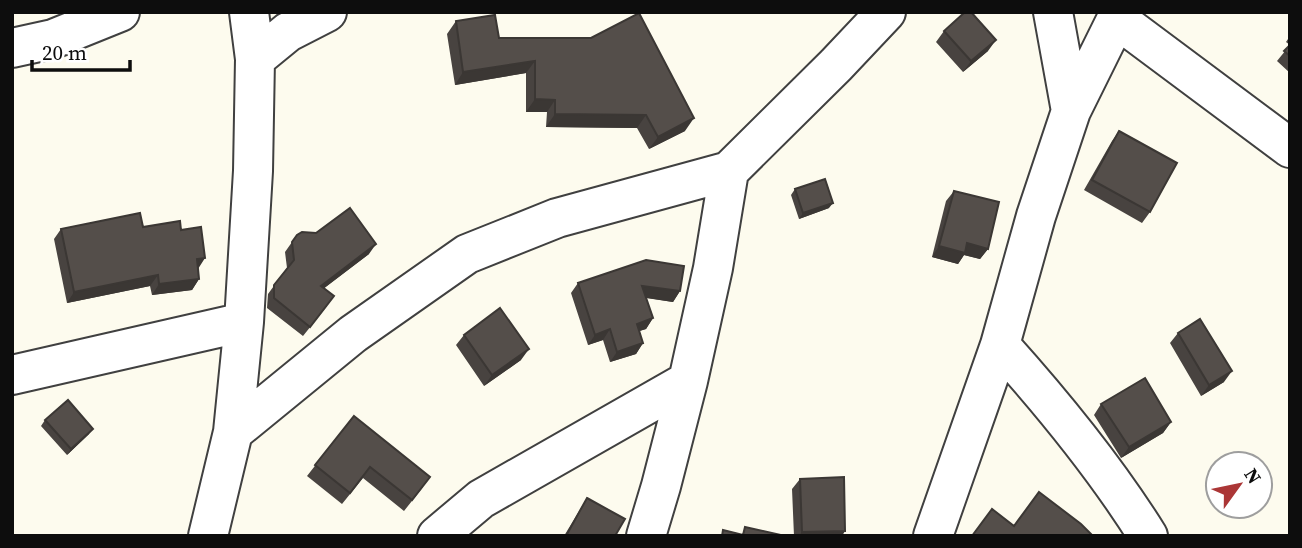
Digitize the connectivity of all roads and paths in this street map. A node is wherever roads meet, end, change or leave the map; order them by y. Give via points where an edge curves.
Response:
1 (120, 12) edge
2 (250, 12) edge
3 (327, 12) edge
4 (886, 12) edge
5 (1053, 12) edge
6 (1118, 15) edge
7 (12, 48) edge
8 (255, 59) junction
9 (1070, 111) junction
10 (1290, 148) edge
11 (729, 171) junction
12 (244, 322) junction
13 (1000, 345) junction
14 (12, 375) edge
15 (688, 381) junction
16 (233, 432) junction
17 (208, 536) edge
18 (437, 536) edge
19 (646, 536) edge
20 (933, 536) edge
21 (1148, 536) edge

1 - 7 street via 53,39
2 - 8 street
3 - 8 street via 288,32
4 - 11 street
5 - 9 street
6 - 9 street
6 - 10 street
8 - 12 street
9 - 13 street
11 - 15 street
11 - 16 street via 556,218 467,254 353,334
12 - 14 street
12 - 16 street
13 - 20 street
13 - 21 street via 1053,404
15 - 18 street via 481,499
15 - 19 street
16 - 17 street

